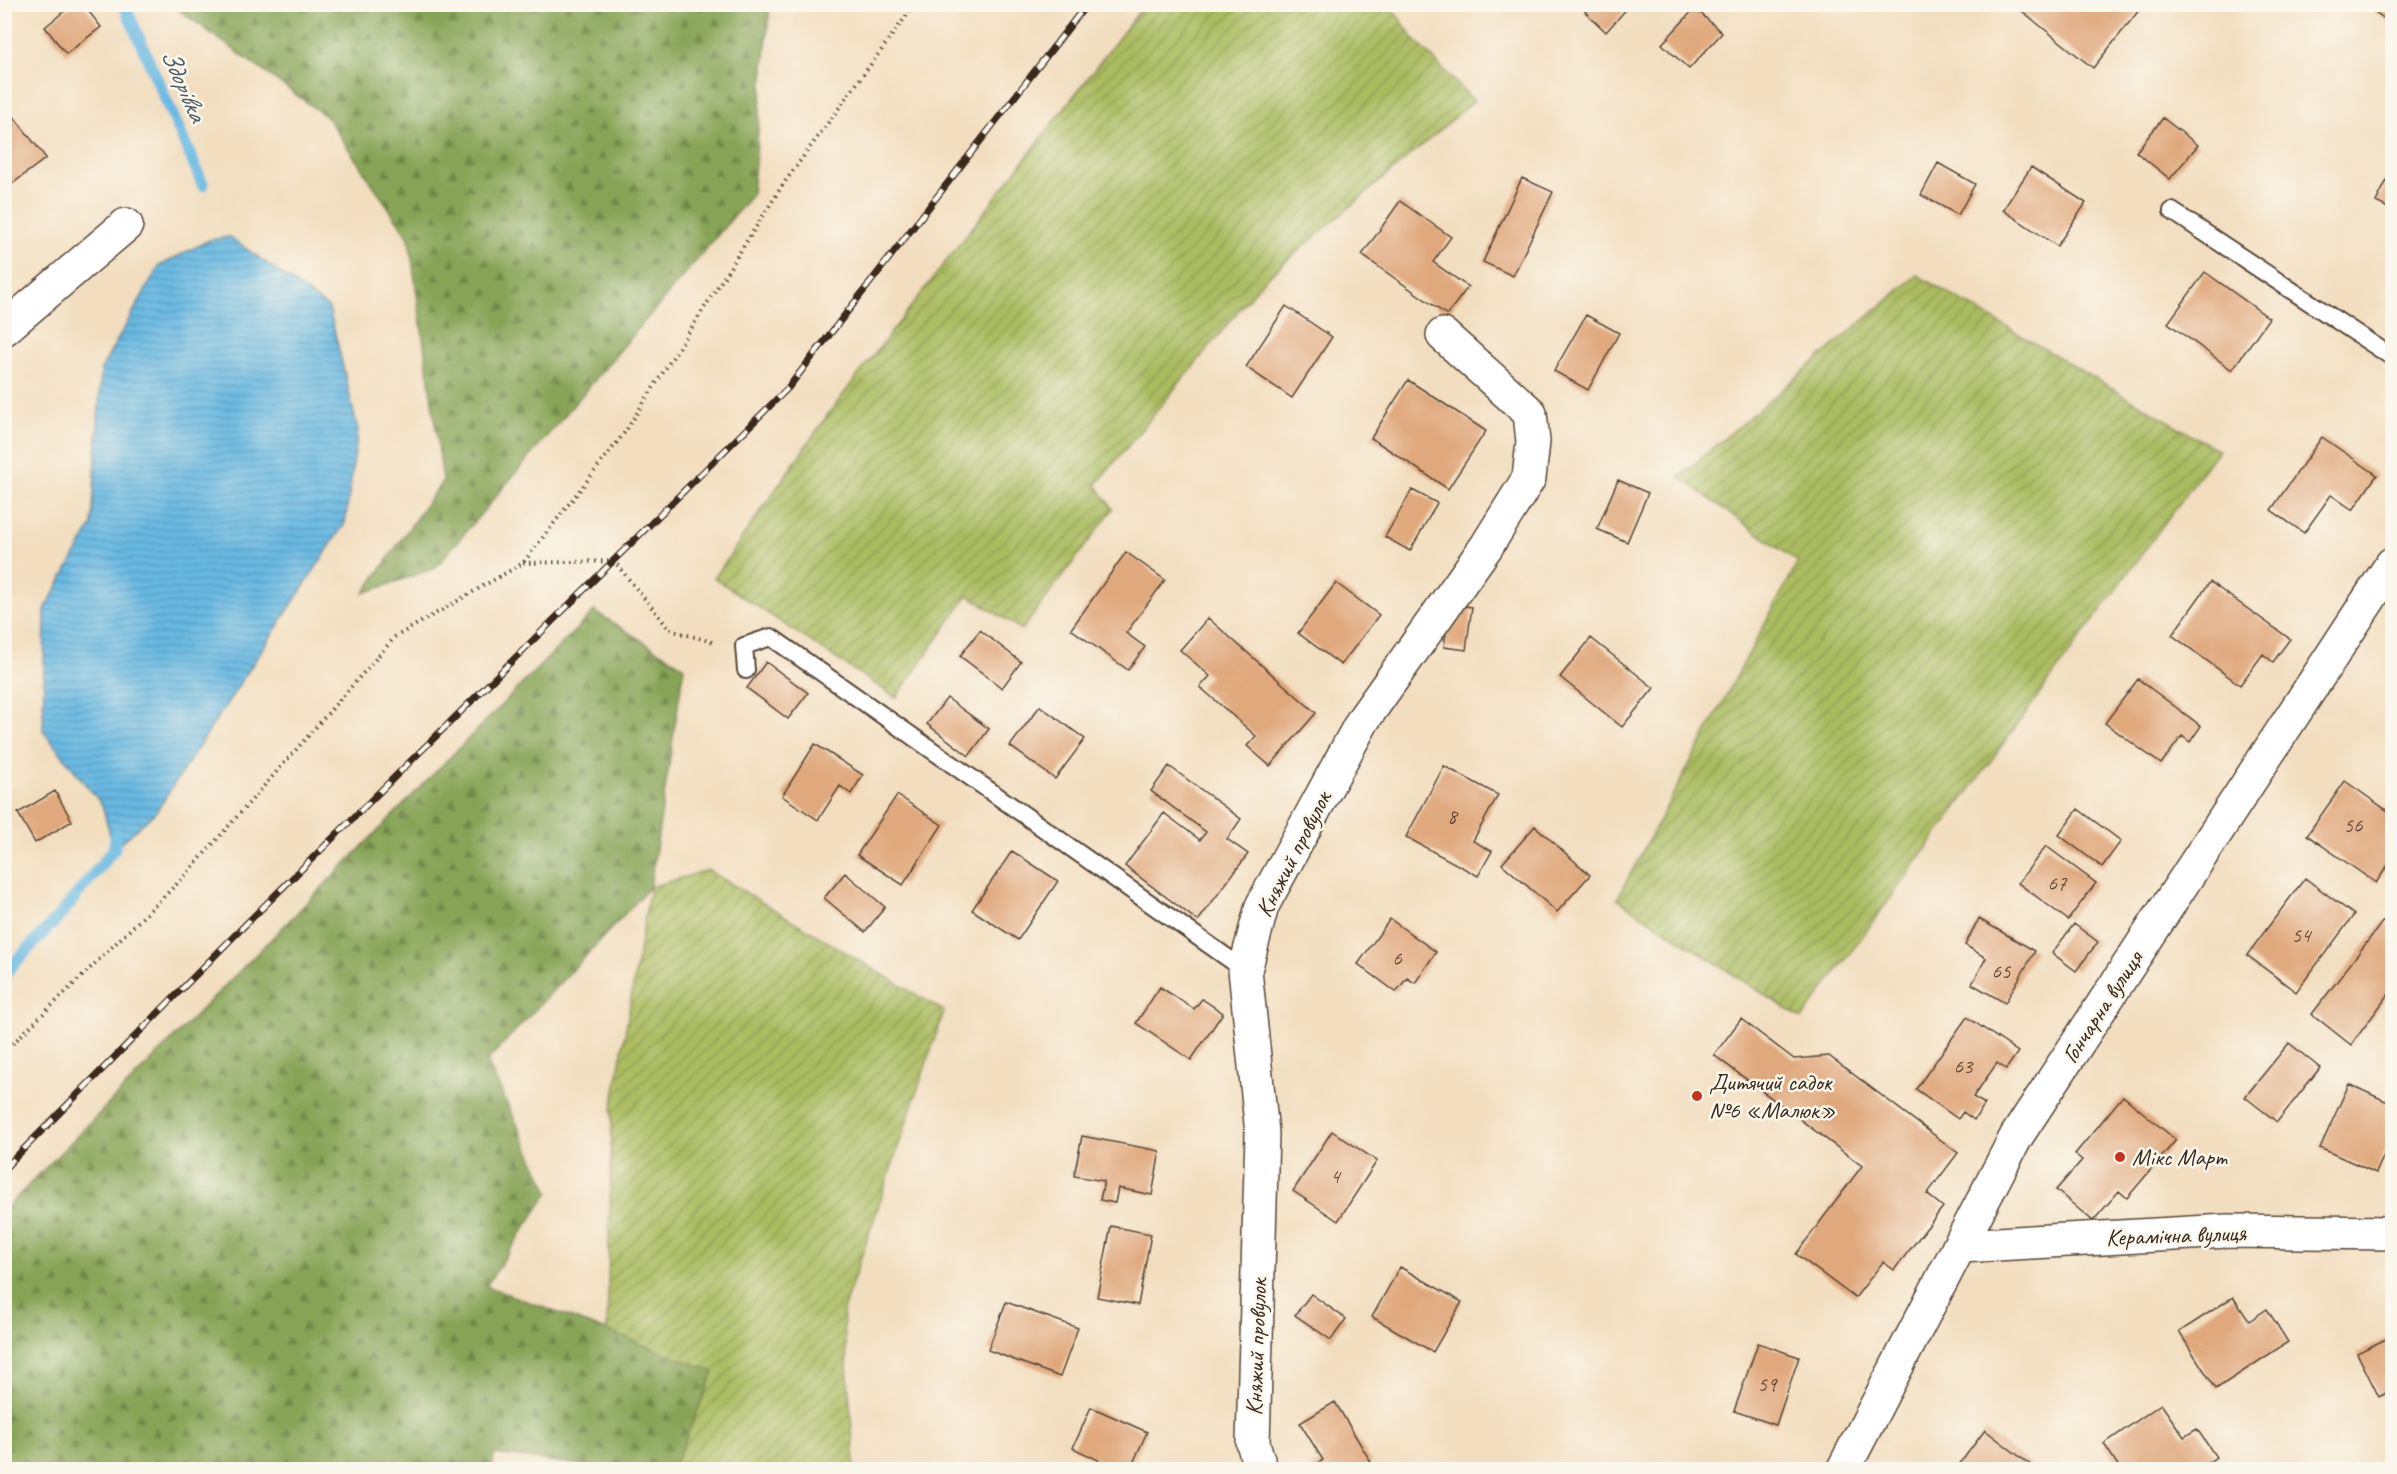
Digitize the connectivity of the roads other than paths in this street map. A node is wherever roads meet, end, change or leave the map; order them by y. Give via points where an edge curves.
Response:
1 (2172, 211) dead end
2 (126, 225) dead end
3 (4, 329) edge
4 (1443, 335) dead end
5 (2392, 357) edge
6 (2392, 564) edge
7 (746, 670) dead end
8 (1245, 970) junction
9 (2392, 1233) edge
10 (1961, 1246) junction
11 (1261, 1470) edge
12 (1843, 1470) edge

1 - 5 lane
2 - 3 street
4 - 8 street, Княжий провулок via 1530,413 1533,442 1529,478 1486,547 1363,720 1262,906
6 - 10 street, Гончарна вулиця via 2016,1137
7 - 8 lane via 744,646 771,637
8 - 11 street, Княжий провулок via 1262,1133 1253,1443
9 - 10 street, Керамічна вулиця via 2227,1231
10 - 12 street, Гончарна вулиця

